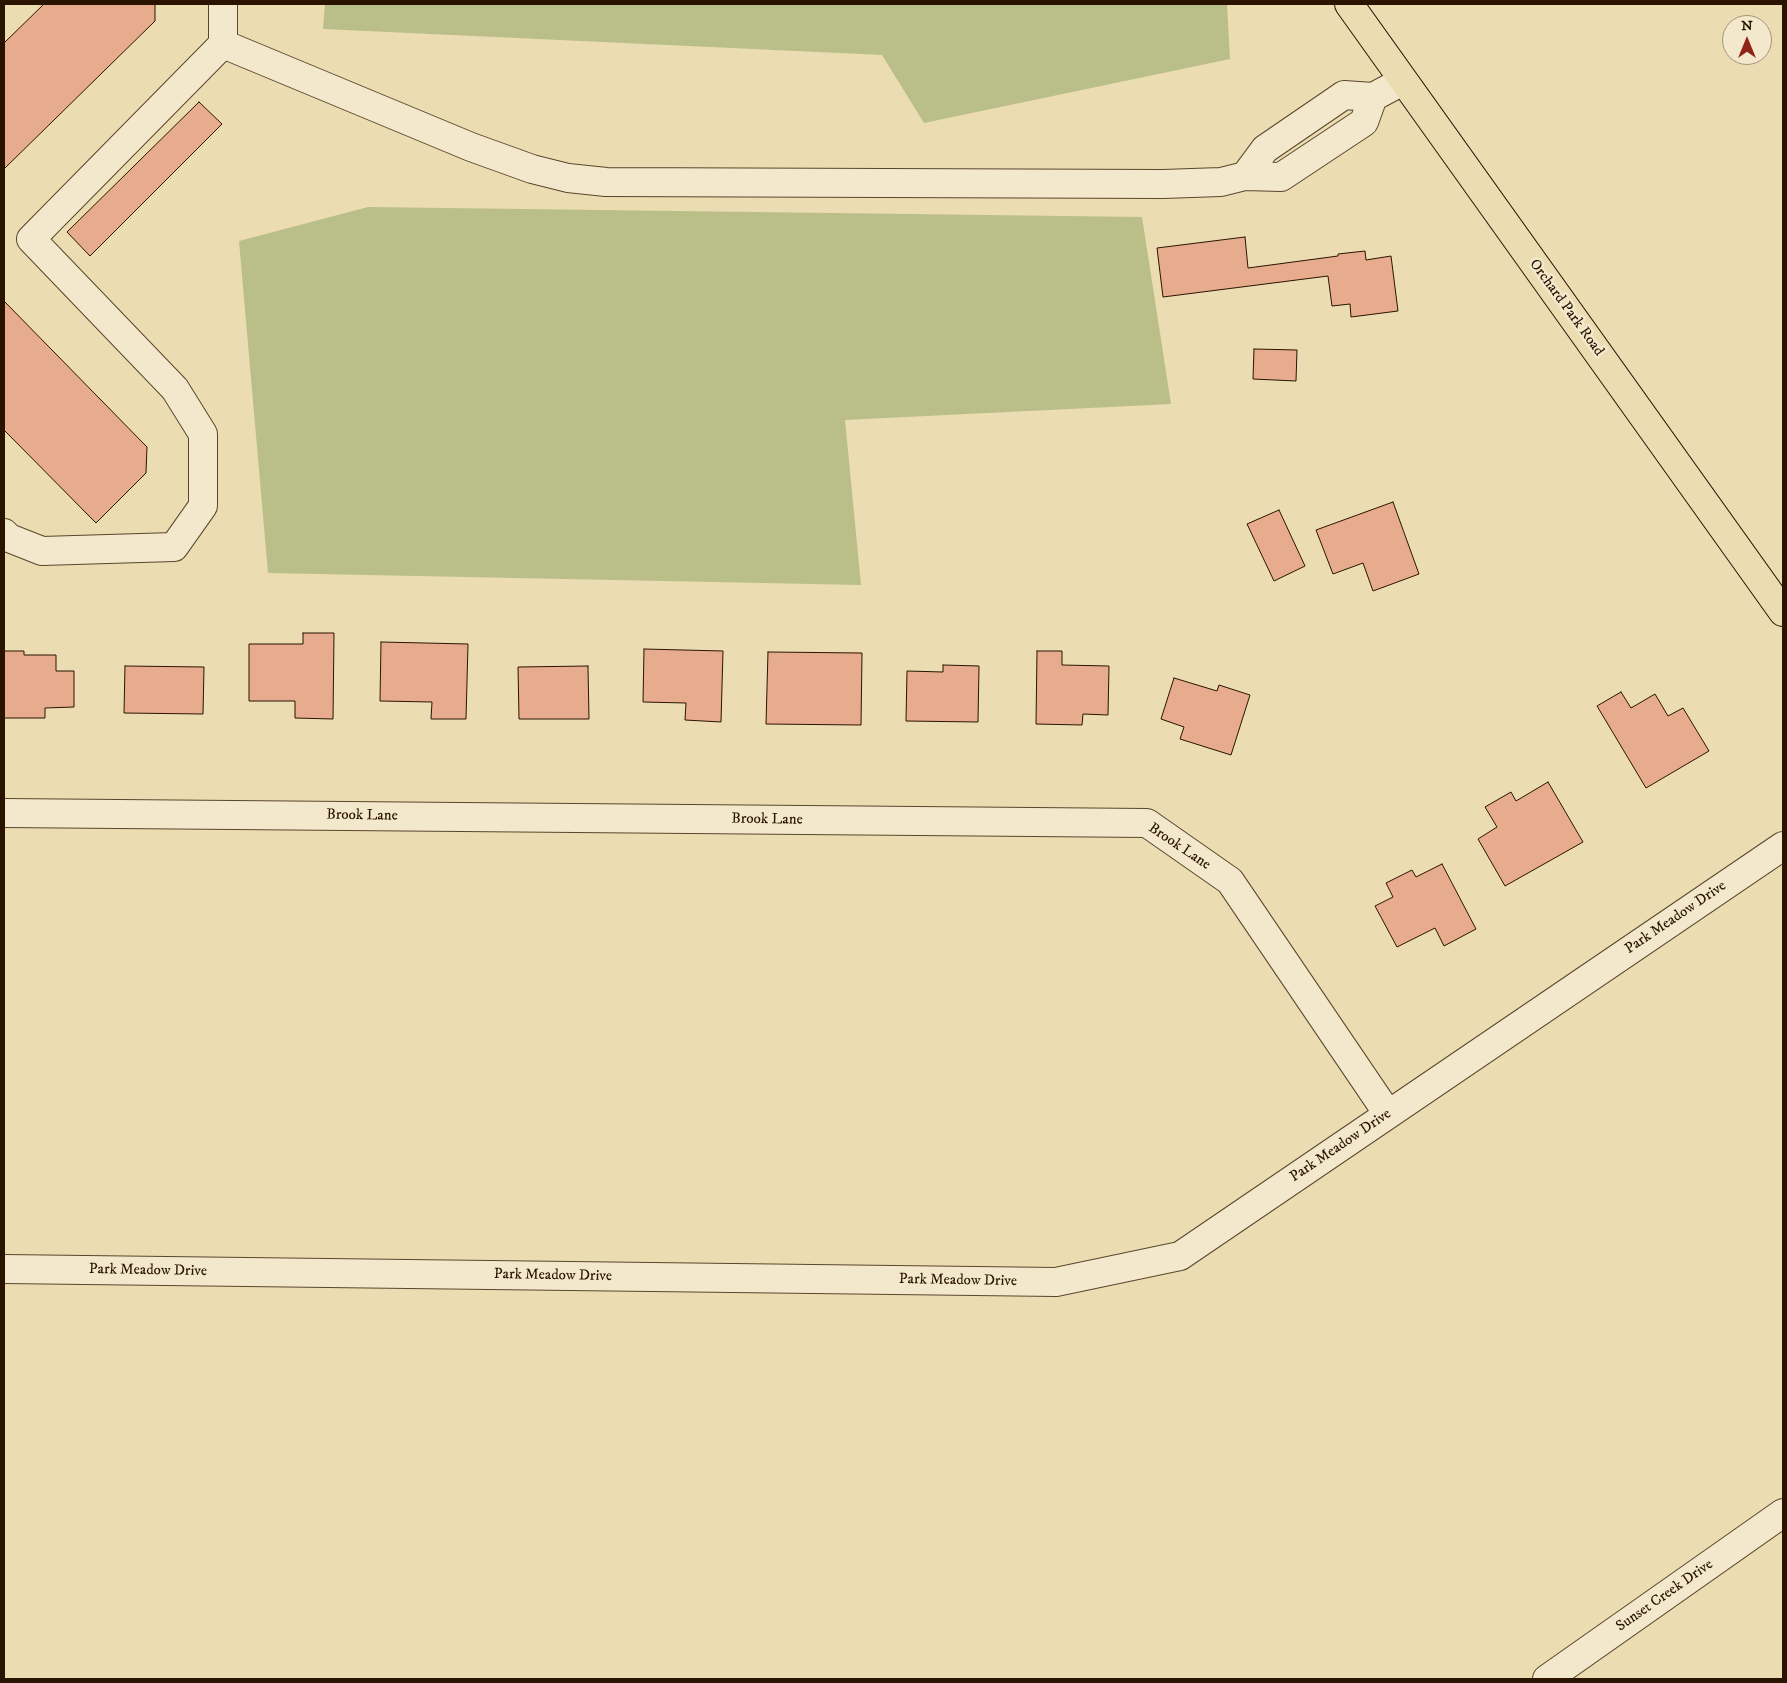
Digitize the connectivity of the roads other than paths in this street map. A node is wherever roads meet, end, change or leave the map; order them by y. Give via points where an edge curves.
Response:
1 (224, 4) edge
2 (1349, 4) edge
3 (223, 44) junction
4 (1404, 82) junction
5 (4, 533) edge
6 (1783, 612) edge
7 (4, 812) edge
8 (1783, 846) edge
9 (1388, 1114) junction
10 (4, 1270) edge
11 (1783, 1513) edge
12 (1547, 1679) edge

1 - 3 street
2 - 4 main road, Orchard Park Road
3 - 4 street via 470,147 532,169 568,178 616,182 1221,182 1244,176 1265,149 1344,95 1373,97
3 - 5 street via 31,239 175,389 203,434 203,506 174,547 42,551
4 - 6 main road, Orchard Park Road
7 - 9 street, Brook Lane via 1147,823 1230,881
8 - 9 street, Park Meadow Drive
9 - 10 street, Park Meadow Drive via 1180,1256 1056,1282
11 - 12 street, Sunset Creek Drive

